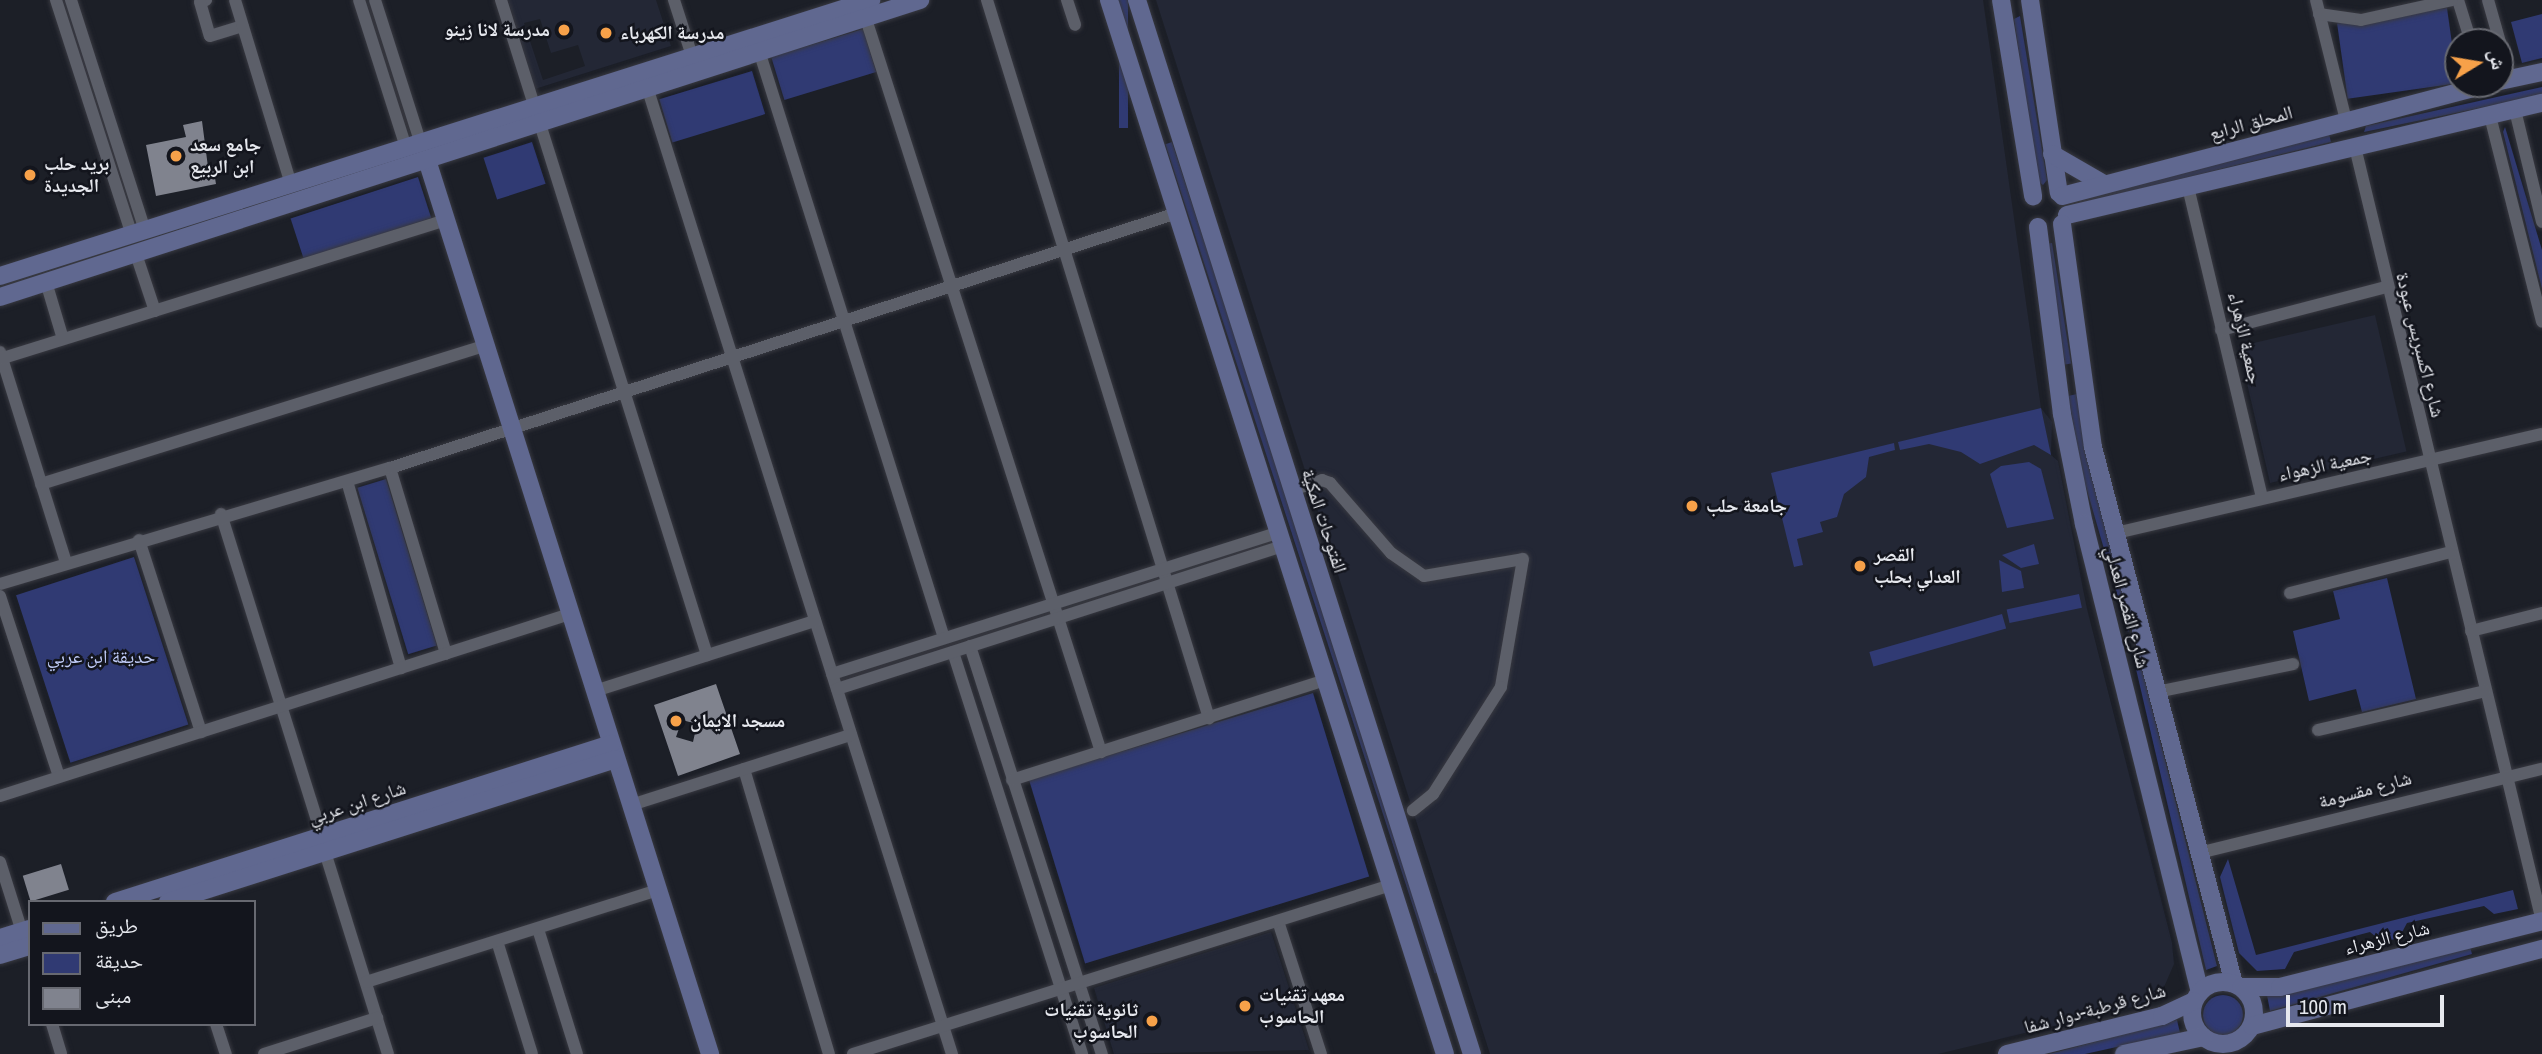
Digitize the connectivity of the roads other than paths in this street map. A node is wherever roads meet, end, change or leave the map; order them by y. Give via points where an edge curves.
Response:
1 (56, 0) edge
2 (71, 0) edge
3 (206, 0) edge
4 (235, 0) edge
5 (359, 0) edge
6 (375, 0) edge
7 (501, 0) edge
8 (674, 0) edge
9 (871, 0) edge
10 (920, 0) edge
11 (987, 0) edge
12 (1067, 0) edge
13 (1109, 0) edge
14 (1137, 0) edge
15 (2316, 0) edge
16 (2452, 0) edge
17 (2458, 0) edge
18 (2488, 0) edge
19 (2031, 1) edge
20 (2002, 3) edge
21 (2319, 14) junction
22 (866, 19) junction
23 (1074, 25) dead end
24 (243, 26) junction
25 (2467, 28) edge
26 (2496, 28) edge
27 (761, 54) junction
28 (692, 56) junction
29 (2542, 72) edge
30 (2514, 78) edge
31 (649, 90) junction
32 (2444, 95) edge
33 (2542, 103) edge
34 (2515, 110) junction
35 (535, 116) junction
36 (2490, 116) junction
37 (2346, 120) junction
38 (1178, 130) junction
39 (1153, 137) junction
40 (413, 144) junction
41 (2355, 147) junction
42 (2052, 154) junction
43 (427, 160) junction
44 (291, 184) junction
45 (2104, 184) junction
46 (2188, 187) junction
47 (2060, 194) junction
48 (2034, 196) junction
49 (1177, 213) junction
50 (446, 220) junction
51 (2064, 220) junction
52 (2542, 222) edge
53 (2038, 227) junction
54 (138, 240) junction
55 (1064, 248) junction
56 (0, 276) edge
57 (46, 282) junction
58 (951, 284) junction
59 (2386, 287) junction
60 (0, 297) edge
61 (155, 311) junction
62 (843, 318) junction
63 (2542, 322) edge
64 (2221, 330) junction
65 (63, 339) junction
66 (487, 345) junction
67 (731, 354) junction
68 (1, 356) edge
69 (2082, 379) junction
70 (2058, 383) junction
71 (623, 392) junction
72 (513, 428) junction
73 (2542, 434) edge
74 (2429, 463) junction
75 (390, 468) junction
76 (347, 481) junction
77 (41, 484) junction
78 (1292, 490) junction
79 (2262, 497) junction
80 (220, 514) junction
81 (2116, 533) junction
82 (1281, 539) junction
83 (139, 540) junction
84 (2451, 552) junction
85 (66, 563) junction
86 (1163, 568) junction
87 (1168, 583) junction
88 (0, 584) edge
89 (2290, 593) dead end
90 (0, 596) edge
91 (1053, 603) junction
92 (2542, 613) edge
93 (570, 614) junction
94 (1058, 618) junction
95 (815, 621) junction
96 (2471, 631) junction
97 (943, 638) junction
98 (2143, 640) junction
99 (970, 646) junction
100 (2116, 648) junction
101 (953, 652) junction
102 (446, 654) junction
103 (707, 655) junction
104 (2293, 664) dead end
105 (401, 668) junction
106 (832, 674) junction
107 (1326, 680) junction
108 (836, 689) junction
109 (595, 691) junction
110 (2485, 691) junction
111 (2157, 692) junction
112 (280, 707) junction
113 (1209, 718) junction
114 (2318, 730) dead end
115 (201, 732) junction
116 (851, 735) junction
117 (614, 751) junction
118 (1101, 752) junction
119 (744, 769) junction
120 (2542, 769) edge
121 (2506, 774) junction
122 (59, 777) junction
123 (1012, 780) junction
124 (0, 796) edge
125 (631, 805) junction
126 (1413, 810) dead end
127 (324, 844) junction
128 (2199, 853) junction
129 (0, 862) edge
130 (1391, 885) junction
131 (658, 890) junction
132 (122, 900) edge
133 (178, 900) edge
134 (1278, 920) junction
135 (2542, 921) edge
136 (538, 929) junction
137 (2484, 935) junction
138 (0, 938) edge
139 (497, 941) junction
140 (28, 942) edge
141 (2542, 949) edge
142 (0, 955) edge
143 (2491, 960) junction
144 (366, 982) junction
145 (1079, 983) junction
146 (1448, 983) junction
147 (2238, 985) junction
148 (1061, 989) junction
149 (1425, 991) junction
150 (2197, 996) junction
151 (377, 1018) junction
152 (53, 1026) edge
153 (217, 1026) edge
154 (943, 1026) junction
155 (2250, 1029) junction
156 (2211, 1045) edge
157 (61, 1054) edge
158 (226, 1054) edge
159 (264, 1054) edge
160 (388, 1054) edge
161 (532, 1054) edge
162 (577, 1054) edge
163 (710, 1054) edge
164 (829, 1054) edge
165 (853, 1054) edge
166 (952, 1054) edge
167 (1082, 1054) edge
168 (1102, 1054) edge
169 (1321, 1054) edge
170 (1445, 1054) edge
171 (1472, 1054) edge
172 (2007, 1054) edge
173 (2124, 1054) edge
174 (2250, 1054) edge

1 - 54 street
2 - 54 street
3 - 24 street via 200,2 210,36
4 - 24 street
5 - 40 street
6 - 40 street
7 - 35 street
8 - 28 street
9 - 28 street
10 - 22 street
11 - 55 street
12 - 23 street
13 - 39 street
14 - 38 street, الفتوحات المكية
15 - 21 street
16 - 21 street via 2361,20
17 - 25 street
18 - 26 street
19 - 20 street
19 - 42 street
20 - 48 street
21 - 37 street
22 - 27 street
22 - 58 street
24 - 44 street
27 - 31 street
27 - 62 street
28 - 35 street
29 - 30 street
31 - 35 street
31 - 67 street
32 - 37 street
33 - 34 street
34 - 36 street
34 - 52 street
35 - 40 street
35 - 43 street
35 - 71 street
36 - 41 street
36 - 63 street
37 - 41 street via 2343,138
37 - 45 street, المحلق الرابع
38 - 39 street
38 - 78 street, الفتوحات المكية
39 - 49 street
40 - 44 street
41 - 46 street
41 - 59 street, شارع اكسبريس عبودة
42 - 45 street
42 - 47 street
43 - 50 street
43 - 54 street
44 - 54 street
45 - 47 street, المحلق الرابع
46 - 51 street
46 - 64 street, جمعية الزهراء
47 - 48 street via 2048,190
47 - 51 street
48 - 53 street via 2028,213
49 - 55 street
49 - 82 street
50 - 61 street
50 - 66 street
51 - 53 street
51 - 69 street, شارع القصر العدلي
53 - 70 street, شارع القصر العدلي
54 - 56 street
54 - 57 street
54 - 61 street
55 - 58 street
55 - 86 street
57 - 60 street
57 - 65 street
58 - 62 street
58 - 91 street
59 - 64 street
59 - 74 street, شارع اكسبريس عبودة
61 - 65 street
62 - 67 street
62 - 97 street
64 - 79 street, جمعية الزهراء
65 - 68 street
66 - 72 street
66 - 77 street
67 - 71 street
67 - 95 street
68 - 77 street
69 - 70 street
69 - 81 street, شارع القصر العدلي
70 - 100 street, شارع القصر العدلي via 2084,524
71 - 72 street
71 - 103 street
72 - 75 street
72 - 93 street
73 - 74 street, جمعية الزهواء
74 - 79 street, جمعية الزهواء
74 - 84 street, شارع اكسبريس عبودة
75 - 76 street
75 - 102 street
76 - 80 street
76 - 105 street
77 - 85 street
78 - 126 street via 1322,480 1331,483 1391,553 1424,576 1523,559 1500,687 1433,794
78 - 146 street, الفتوحات المكية
79 - 81 street, جمعية الزهواء
80 - 83 street
80 - 112 street
81 - 98 street, شارع القصر العدلي
82 - 86 street
82 - 87 street
82 - 107 street
83 - 85 street
83 - 115 street
84 - 89 street
84 - 96 street, شارع اكسبريس عبودة
85 - 88 street
86 - 87 street
86 - 91 street
87 - 94 street
87 - 113 street
90 - 122 street
91 - 94 street
91 - 97 street
92 - 96 street
93 - 102 street
93 - 109 street
94 - 99 street
94 - 118 street
95 - 103 street
95 - 106 street
96 - 110 street, شارع اكسبريس عبودة
97 - 106 street
98 - 100 street
98 - 111 street, شارع القصر العدلي
99 - 101 street
99 - 123 street
100 - 150 street, شارع القصر العدلي
101 - 108 street
101 - 148 street
102 - 105 street
103 - 109 street
104 - 111 street, شارع القصر العدلي
105 - 112 street
106 - 108 street
107 - 113 street
107 - 130 street
108 - 116 street
109 - 117 street
110 - 114 street
110 - 121 street, شارع اكسبريس عبودة
111 - 128 street, شارع القصر العدلي
112 - 115 street
112 - 127 street
113 - 118 street
115 - 122 street
116 - 119 street
116 - 154 street
117 - 125 street
117 - 127 street
118 - 123 street
119 - 125 street
119 - 164 street
120 - 121 street, شارع مقسومة
121 - 128 street, شارع مقسومة
121 - 135 street, شارع اكسبريس عبودة
122 - 124 street
123 - 145 street
125 - 131 street
127 - 132 street, شارع ابن عربي
127 - 133 street
127 - 144 street
128 - 147 street, شارع القصر العدلي
129 - 140 street
130 - 134 street
130 - 149 street
131 - 136 street
131 - 163 street
134 - 145 street
134 - 169 street
135 - 137 street, شارع الزهراء
136 - 139 street
136 - 162 street
137 - 143 street
137 - 147 street, شارع الزهراء via 2280,987
138 - 140 street
139 - 144 street
139 - 161 street
140 - 142 street
141 - 143 street
143 - 155 street
144 - 151 street
145 - 148 street
145 - 168 street
146 - 149 street
146 - 171 street, الفتوحات المكية
147 - 150 street via 2216,982
147 - 155 street via 2254,1004
148 - 154 street
148 - 167 street
149 - 170 street
150 - 156 street via 2192,1021
150 - 172 street, شارع قرطبة-دوار شفا via 2162,1016
151 - 159 street
151 - 160 street
152 - 157 street
153 - 158 street
154 - 165 street
154 - 166 street
155 - 156 street via 2239,1041
155 - 174 street
156 - 173 street

